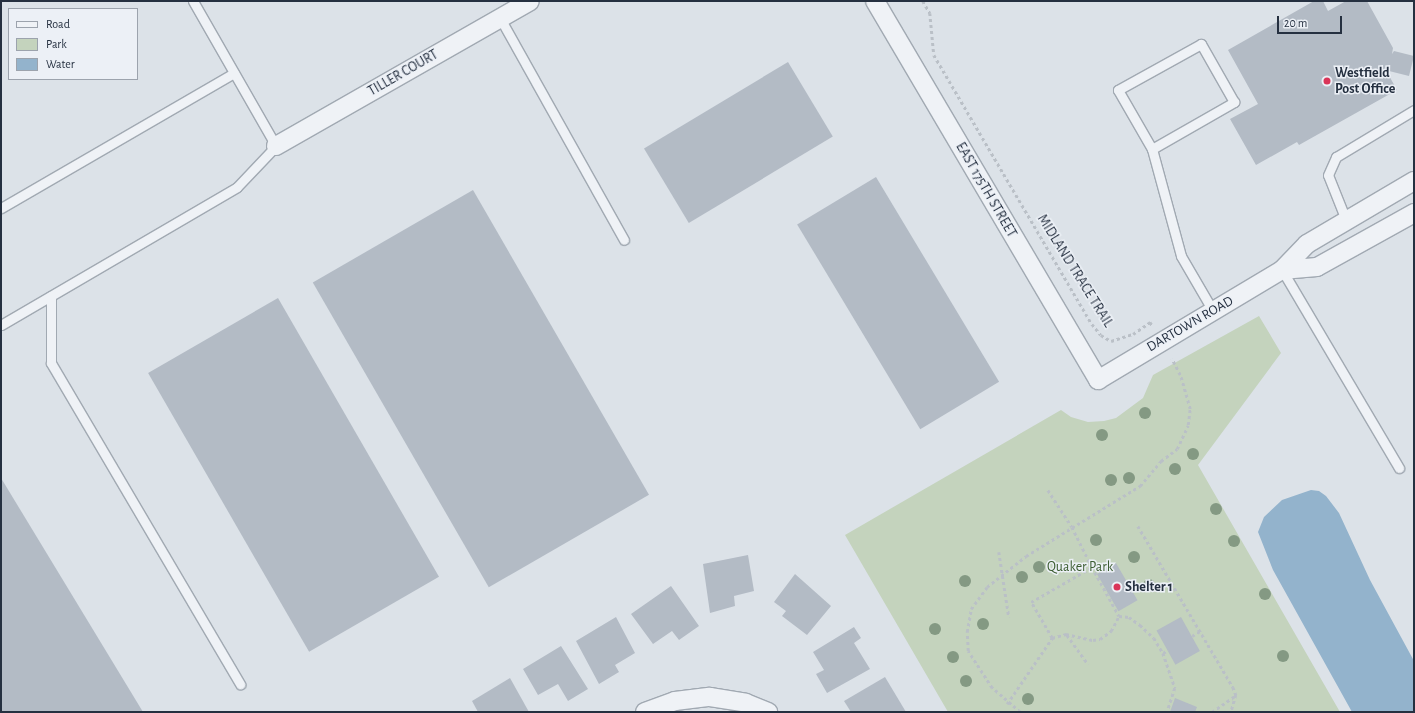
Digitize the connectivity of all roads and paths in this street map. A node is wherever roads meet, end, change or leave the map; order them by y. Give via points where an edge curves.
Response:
1 (193, 1) edge
2 (530, 1) edge
3 (875, 1) edge
4 (923, 1) edge
5 (500, 18) junction
6 (234, 73) junction
7 (1414, 110) edge
8 (276, 146) junction
9 (1152, 149) junction
10 (1414, 181) edge
11 (1, 208) edge
12 (1414, 213) edge
13 (1346, 220) junction
14 (624, 240) dead end
15 (1282, 270) junction
16 (51, 296) junction
17 (1213, 311) junction
18 (1, 325) edge
19 (1161, 340) junction
20 (1098, 380) joint
21 (1399, 468) dead end
22 (1048, 490) dead end
23 (1138, 526) dead end
24 (1072, 527) junction
25 (999, 552) dead end
26 (1092, 567) junction
27 (1002, 575) junction
28 (1118, 616) junction
29 (1009, 617) dead end
30 (1200, 631) junction
31 (1066, 634) junction
32 (1192, 636) dead end
33 (1052, 638) junction
34 (1168, 650) dead end
35 (1163, 653) junction
36 (1088, 664) dead end
37 (240, 684) dead end
38 (1236, 695) junction
39 (1007, 704) junction
40 (645, 712) edge
41 (768, 712) edge
42 (1020, 712) edge
43 (1167, 712) edge
44 (1212, 712) edge
45 (1231, 712) edge

1 - 6 lane
2 - 5 street, TILLER COURT
3 - 20 street, EAST 175TH STREET
4 - 19 path, MIDLAND TRACE TRAIL via 930,13 934,55 1092,324 1101,336 1111,341 1133,334 1150,322
5 - 8 street, TILLER COURT
5 - 14 lane
6 - 8 lane
6 - 11 lane
7 - 13 lane via 1336,157 1328,175
8 - 16 lane via 237,187
9 - 9 lane via 1234,102 1201,44 1118,90
9 - 17 lane via 1181,256
10 - 13 street, DARTOWN ROAD
12 - 15 street, DARTOWN ROAD via 1317,267
13 - 15 street, DARTOWN ROAD via 1307,244
15 - 17 street, DARTOWN ROAD
15 - 21 lane
16 - 18 lane
16 - 37 lane via 51,363
17 - 19 street, DARTOWN ROAD
19 - 20 street, DARTOWN ROAD
19 - 24 path, MIDLAND TRACE TRAIL via 1186,391 1189,414 1183,439 1140,486
22 - 24 path
23 - 30 path
24 - 26 path
24 - 27 path, MIDLAND TRACE TRAIL
25 - 27 path
26 - 28 path
26 - 33 path via 1031,602
27 - 29 path
27 - 39 path, MIDLAND TRACE TRAIL via 987,587 971,609 967,632 968,651 977,668
28 - 31 path via 1111,631 1100,639 1083,639
28 - 35 path via 1129,617 1140,625 1154,638
30 - 32 path
30 - 38 path
31 - 33 path
31 - 36 path
33 - 39 path
34 - 35 path
35 - 43 path via 1175,688
38 - 44 path
38 - 45 path
39 - 42 path, MIDLAND TRACE TRAIL
40 - 41 street via 675,701 710,698 746,703

